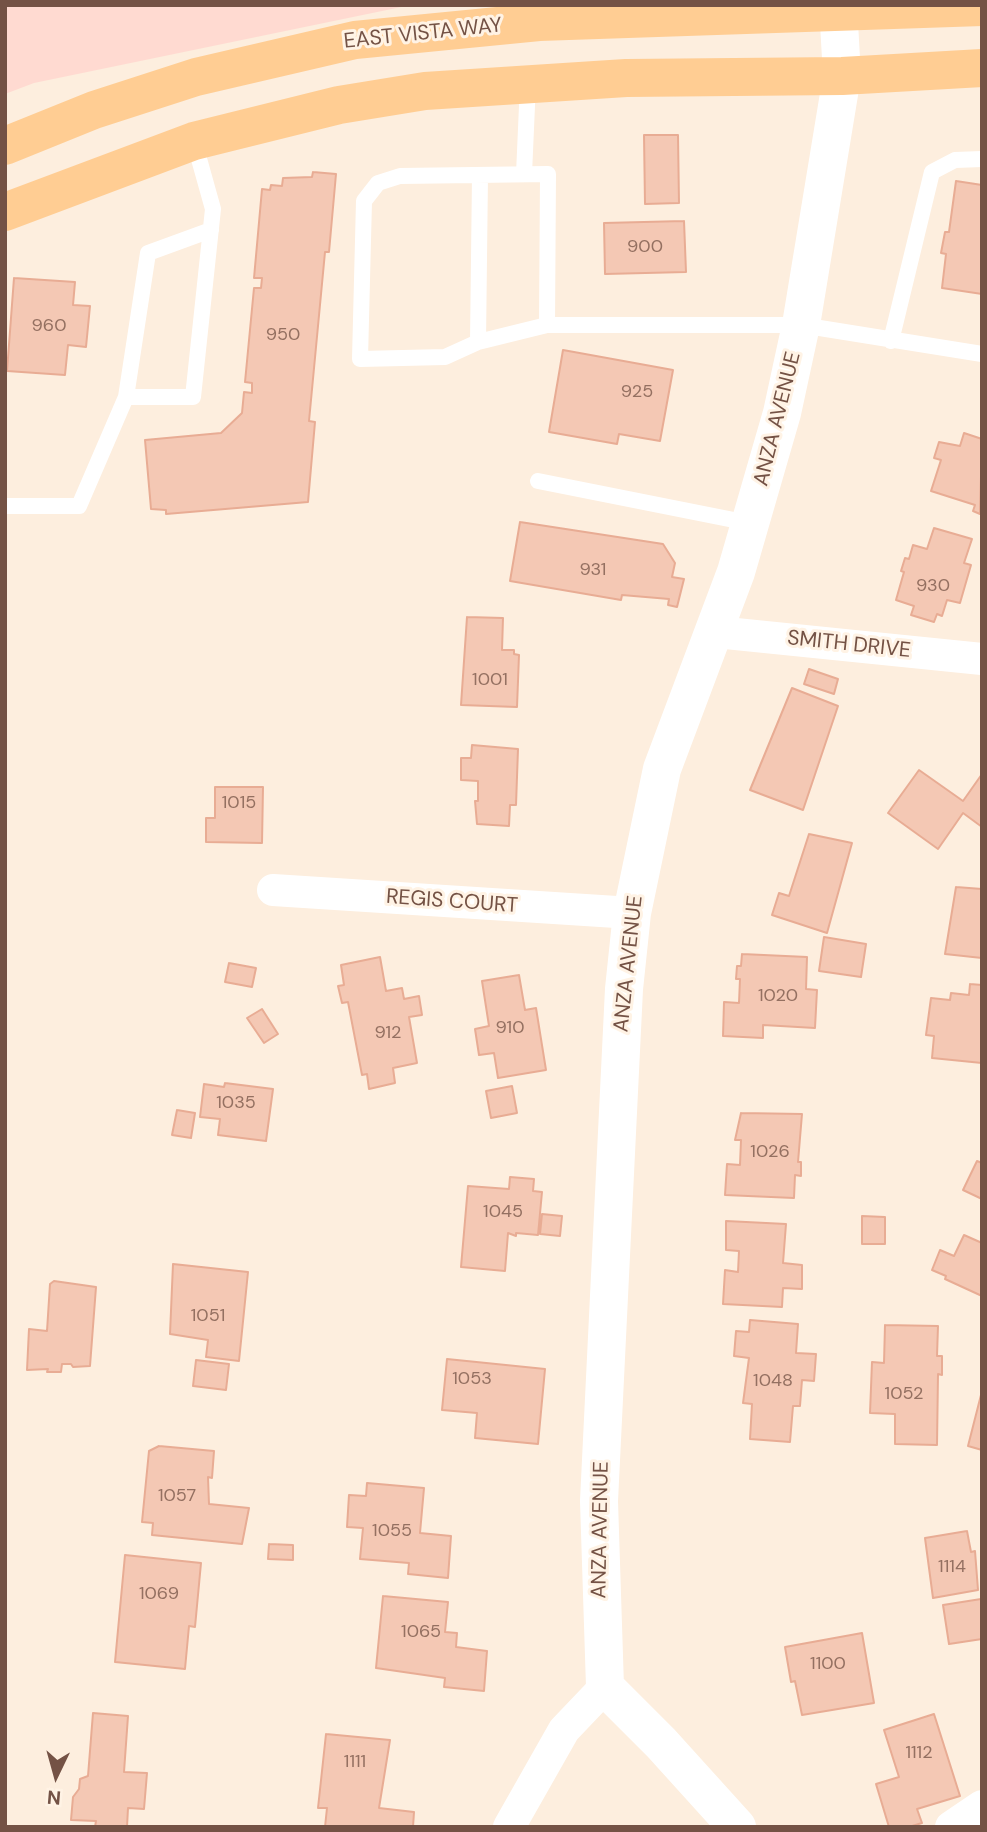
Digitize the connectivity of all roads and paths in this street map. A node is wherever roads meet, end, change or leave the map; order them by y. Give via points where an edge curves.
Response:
1 (982, 7) edge
2 (838, 9) edge
3 (720, 11) edge
4 (615, 13) edge
5 (982, 68) edge
6 (842, 76) junction
7 (528, 83) junction
8 (194, 141) junction
9 (5, 146) edge
10 (982, 159) edge
11 (524, 174) junction
12 (480, 175) junction
13 (5, 212) edge
14 (211, 230) junction
15 (547, 325) junction
16 (801, 325) junction
17 (891, 341) junction
18 (478, 342) junction
19 (982, 354) edge
20 (126, 397) junction
21 (538, 481) dead end
22 (5, 506) edge
23 (752, 524) junction
24 (716, 632) junction
25 (982, 659) edge
26 (273, 890) dead end
27 (632, 913) junction
28 (605, 1687) junction
29 (982, 1806) edge
30 (509, 1827) edge
31 (737, 1827) edge
32 (951, 1827) edge

1 - 2 main road, EAST VISTA WAY
2 - 3 main road, EAST VISTA WAY
2 - 6 street, ANZA AVENUE
3 - 4 main road, EAST VISTA WAY
4 - 9 main road, EAST VISTA WAY via 355,40 196,77 94,110
5 - 6 main road
6 - 7 main road
6 - 16 street, ANZA AVENUE
7 - 8 main road via 425,91 339,105
7 - 11 lane
8 - 13 main road
8 - 14 lane via 213,209
10 - 17 lane via 955,160 932,172
11 - 12 lane
11 - 15 lane via 548,174
12 - 18 lane
12 - 18 lane via 400,176 378,183 364,201 360,359 445,357
14 - 20 lane via 148,253
14 - 20 lane via 193,397
15 - 16 lane
15 - 18 lane
16 - 17 lane
16 - 23 street, ANZA AVENUE
17 - 19 lane
20 - 22 lane via 79,506
21 - 23 lane
23 - 24 street, ANZA AVENUE
24 - 25 street, SMITH DRIVE
24 - 27 street, ANZA AVENUE via 662,769
26 - 27 street, REGIS COURT
27 - 28 street, ANZA AVENUE via 624,989 599,1501
28 - 30 street via 564,1730
28 - 31 street
29 - 32 street

